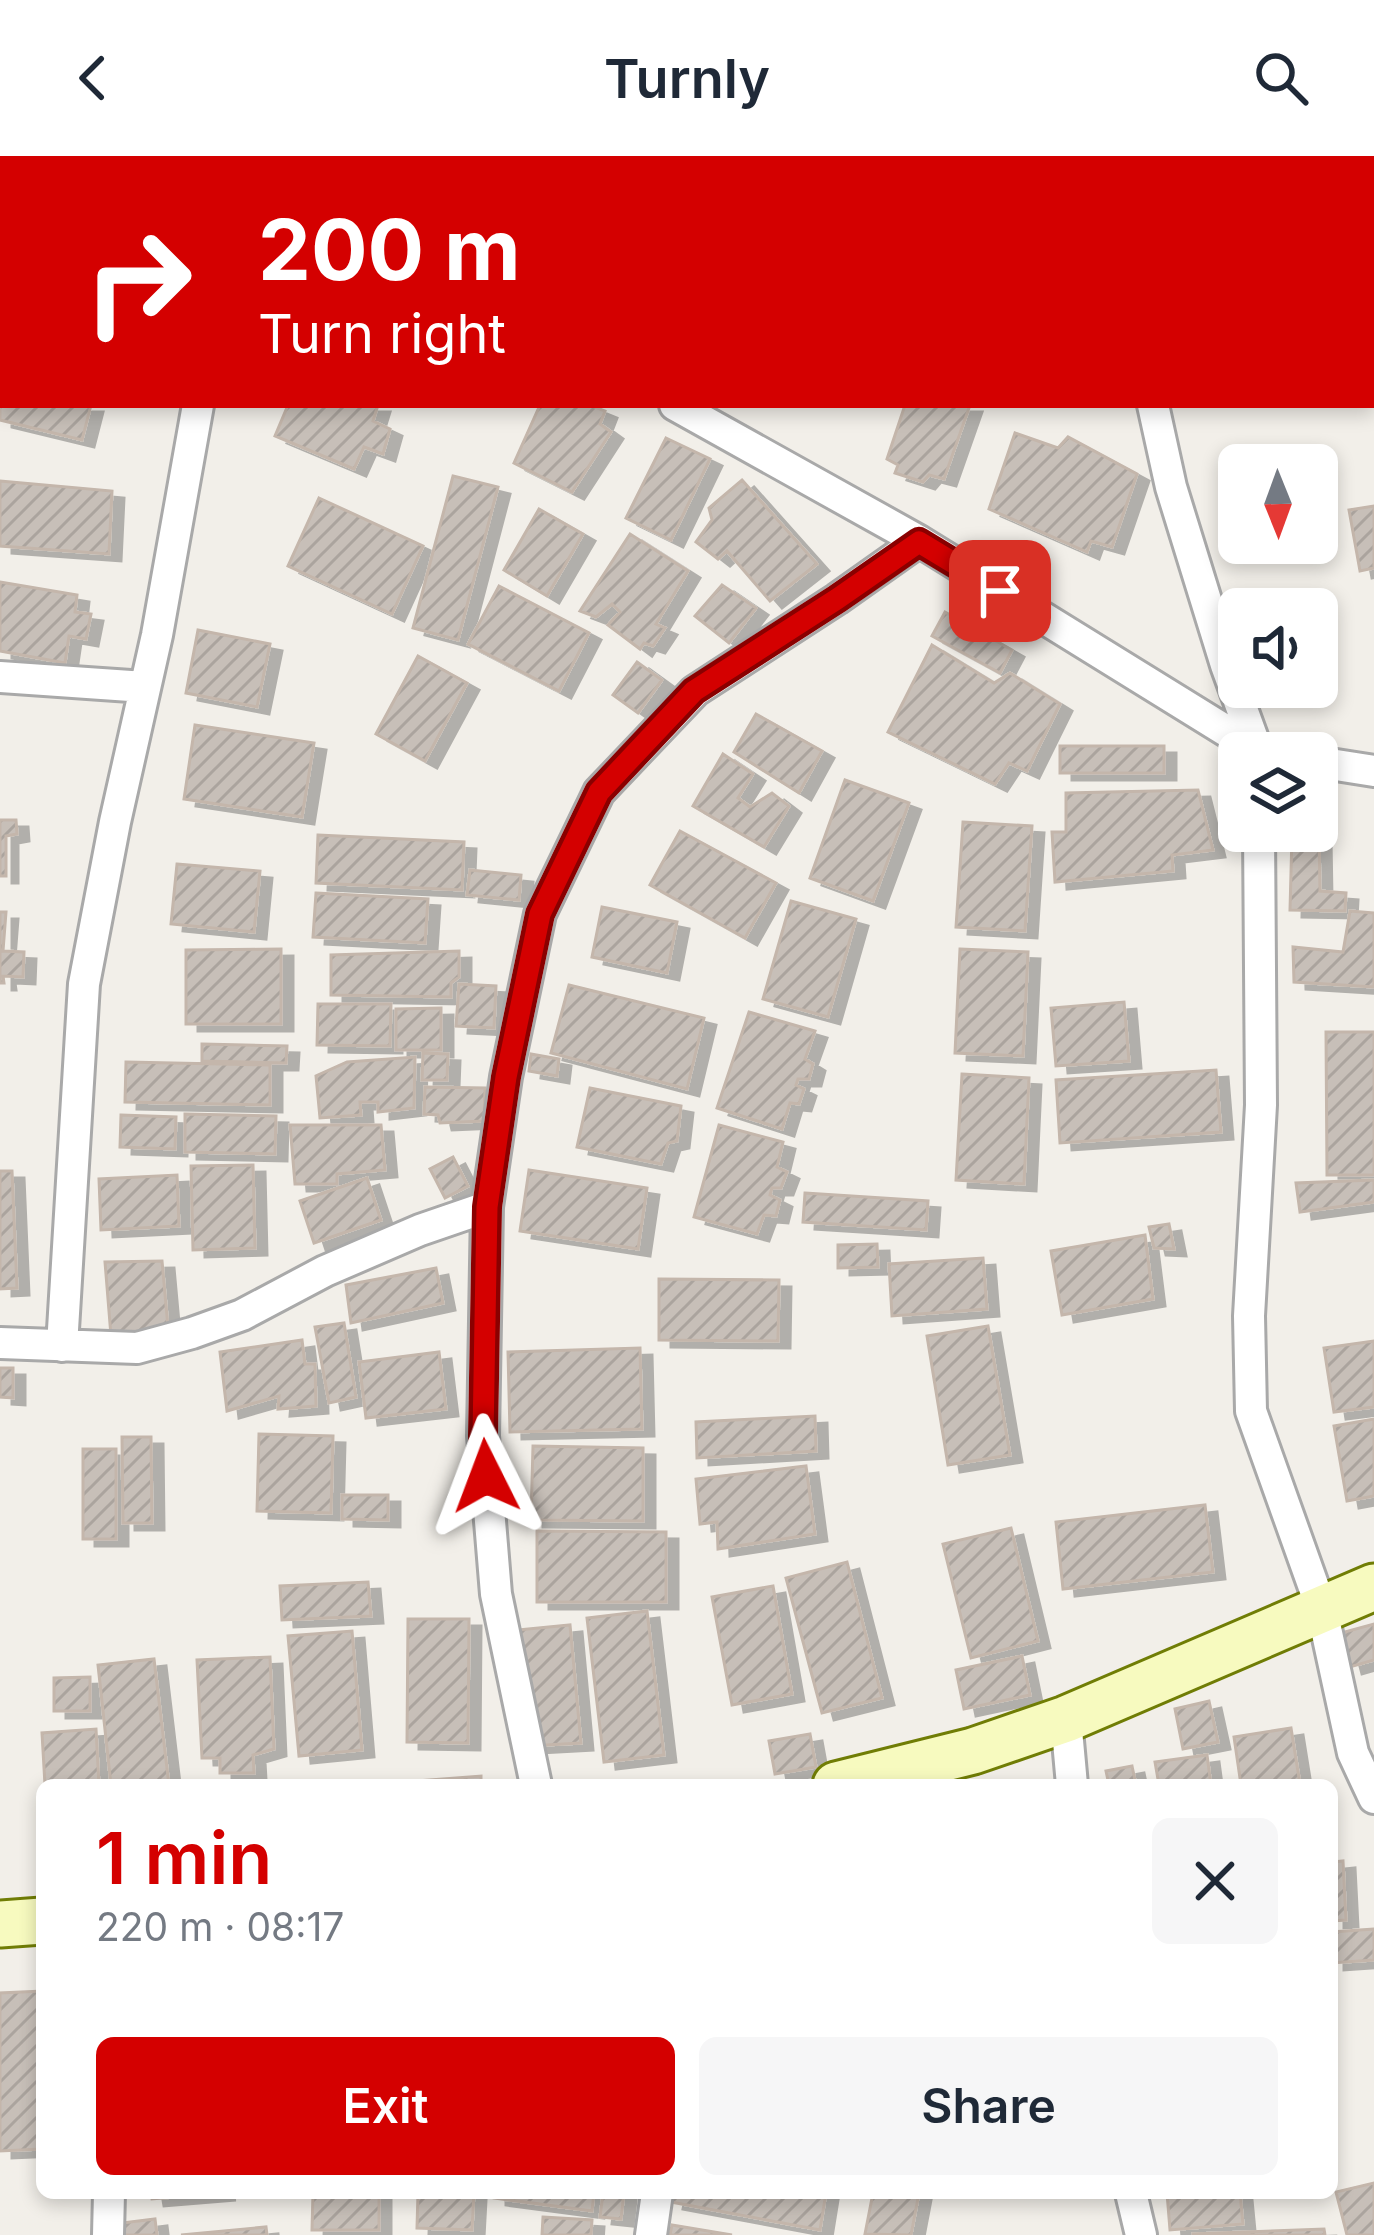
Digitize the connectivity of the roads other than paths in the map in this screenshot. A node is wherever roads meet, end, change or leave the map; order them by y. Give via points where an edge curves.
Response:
1 (197, 408) edge
2 (680, 408) edge
3 (1154, 408) edge
4 (919, 542) junction
5 (0, 677) edge
6 (145, 687) junction
7 (1225, 732) edge
8 (1251, 732) edge
9 (1338, 765) edge
10 (1374, 771) edge
11 (1258, 852) edge
12 (487, 1207) junction
13 (0, 1343) edge
14 (62, 1346) junction
15 (1374, 1587) edge
16 (1322, 1610) junction
17 (1066, 1719) junction
18 (535, 1779) edge
19 (860, 1779) edge
20 (1071, 1779) edge
21 (1374, 1798) edge
22 (36, 1922) edge
23 (0, 1924) edge
24 (109, 2199) edge
25 (656, 2199) edge
26 (1132, 2199) edge
27 (107, 2235) edge
28 (651, 2235) edge
29 (1141, 2235) edge

1 - 6 street
2 - 4 street
3 - 8 street via 1171,487
4 - 7 street
4 - 12 street via 694,691 599,792 540,914
5 - 6 street
6 - 14 street via 85,984
9 - 10 street
11 - 16 street via 1261,1106 1251,1412
12 - 14 street via 420,1229 192,1333 137,1348
12 - 18 street via 483,1436 496,1594
13 - 14 street
15 - 16 street
16 - 17 street
16 - 21 street via 1353,1754
17 - 19 street
17 - 20 street
22 - 23 street
24 - 27 street
25 - 28 street
26 - 29 street

